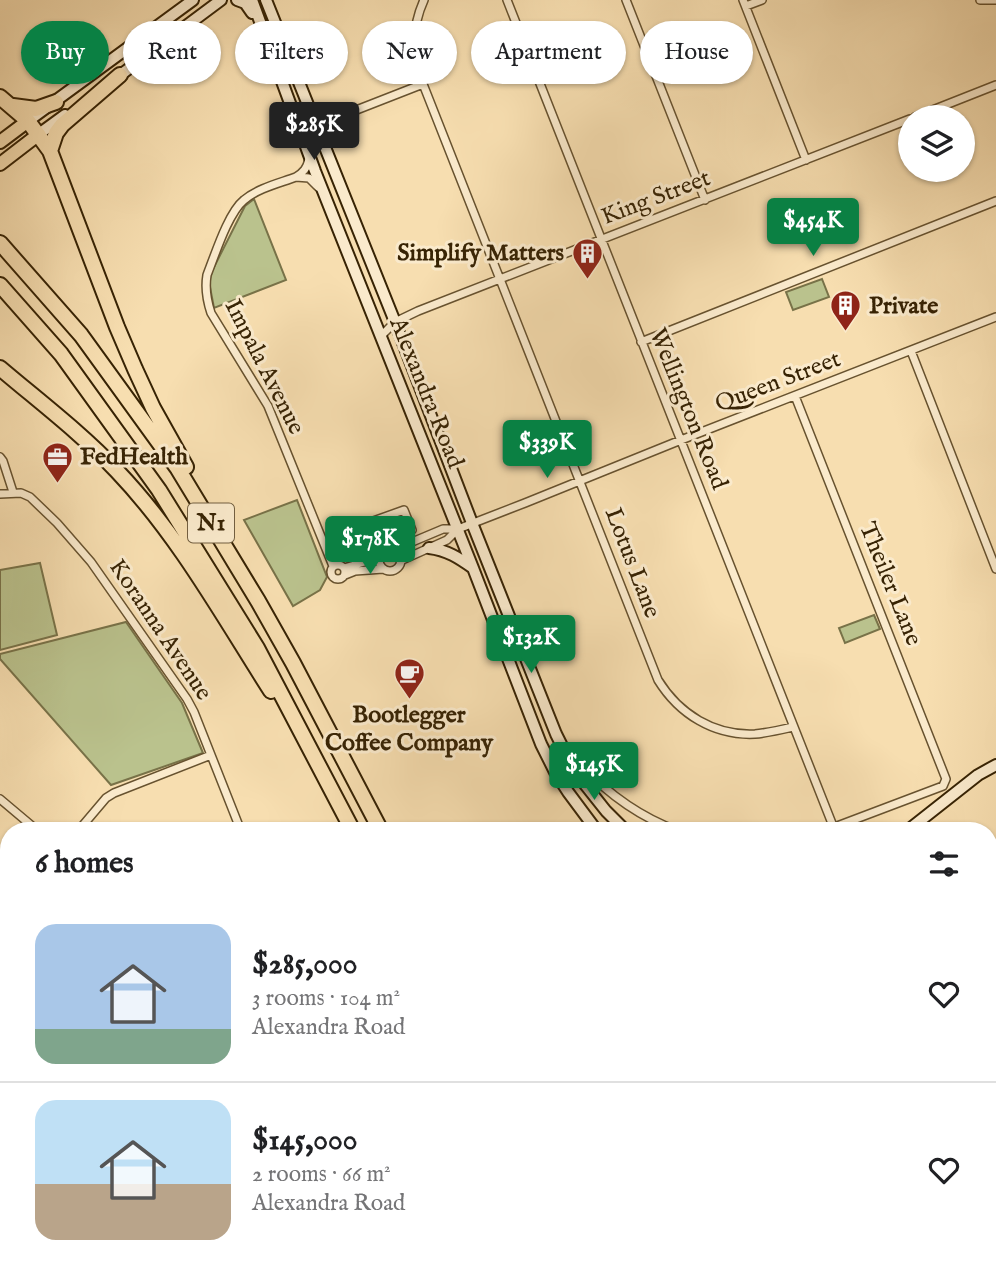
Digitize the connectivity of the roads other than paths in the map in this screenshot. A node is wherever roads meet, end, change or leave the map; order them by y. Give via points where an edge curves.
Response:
1 (193, 0) edge
2 (221, 0) edge
3 (230, 0) edge
4 (237, 0) edge
5 (251, 0) edge
6 (266, 0) edge
7 (424, 0) edge
8 (507, 0) edge
9 (626, 0) edge
10 (762, 0) edge
11 (980, 0) edge
12 (996, 0) edge
13 (745, 3) edge
14 (196, 20) junction
15 (256, 21) edge
16 (259, 21) edge
17 (274, 21) edge
18 (416, 21) edge
19 (120, 75) junction
20 (282, 84) edge
21 (287, 84) edge
22 (300, 84) edge
23 (423, 84) joint
24 (996, 85) edge
25 (287, 97) junction
26 (6, 102) edge
27 (56, 102) junction
28 (945, 105) edge
29 (341, 116) dead end
30 (29, 121) junction
31 (898, 124) edge
32 (39, 134) junction
33 (0, 142) edge
34 (50, 151) junction
35 (310, 157) junction
36 (806, 160) junction
37 (0, 164) edge
38 (296, 177) junction
39 (324, 193) junction
40 (705, 200) junction
41 (996, 201) edge
42 (601, 240) junction
43 (0, 243) edge
44 (499, 280) junction
45 (0, 285) edge
46 (996, 317) edge
47 (395, 322) junction
48 (381, 336) junction
49 (641, 342) junction
50 (911, 351) junction
51 (0, 368) edge
52 (795, 396) junction
53 (681, 440) junction
54 (0, 457) edge
55 (579, 482) junction
56 (13, 492) junction
57 (0, 494) edge
58 (472, 523) junction
59 (458, 529) junction
60 (412, 530) dead end
61 (337, 534) dead end
62 (429, 548) junction
63 (393, 550) junction
64 (381, 554) junction
65 (400, 561) junction
66 (333, 566) junction
67 (473, 568) junction
68 (383, 569) junction
69 (996, 569) edge
70 (345, 571) junction
71 (258, 601) junction
72 (793, 727) junction
73 (211, 755) junction
74 (581, 765) dead end
75 (996, 765) edge
76 (324, 775) junction
77 (0, 799) edge
78 (27, 822) edge
79 (86, 822) edge
80 (237, 822) edge
81 (348, 822) edge
82 (376, 822) edge
83 (590, 822) edge
84 (617, 822) edge
85 (656, 822) edge
86 (831, 822) edge
87 (854, 822) edge
88 (918, 822) edge

1 - 27 main road
2 - 14 main road
3 - 14 main road
4 - 15 main road via 249,6
5 - 16 main road, Alexandra Road
6 - 17 main road, Alexandra Road
7 - 18 street, Lotus Lane
8 - 42 street, Wellington Road
9 - 40 street
10 - 13 street
11 - 12 street
13 - 36 street
14 - 19 main road
19 - 32 main road
19 - 34 highway via 62,125
20 - 25 main road, Alexandra Road
21 - 25 main road
22 - 47 main road, Alexandra Road
23 - 29 street
23 - 44 street, Lotus Lane
24 - 28 street, King Street
25 - 35 main road, Alexandra Road
26 - 27 highway via 36,108
26 - 30 highway
27 - 30 main road
30 - 32 highway
30 - 33 main road
31 - 36 street, King Street
32 - 34 highway
32 - 37 main road
34 - 71 highway via 142,386 243,563
35 - 38 street
35 - 39 main road, Alexandra Road
36 - 40 street, King Street
38 - 39 street via 309,178
38 - 66 street, Impala Avenue via 254,194 239,206 207,275 207,298 211,313 268,406
39 - 48 main road, Alexandra Road
40 - 42 street, King Street
41 - 49 street
42 - 44 street, King Street
42 - 49 street, Wellington Road
43 - 71 highway, N1 via 81,335 178,468
44 - 47 street, King Street
44 - 55 street, Lotus Lane
45 - 76 highway, N1 via 61,354 159,490 257,648
46 - 50 street, Queen Street
47 - 48 street, King Street
47 - 58 main road, Alexandra Road
48 - 59 main road, Alexandra Road
49 - 53 street, Wellington Road
50 - 52 street, Queen Street
50 - 69 street
51 - 76 highway via 96,450 151,510
52 - 53 street, Queen Street
52 - 87 street, Theiler Lane via 945,772 943,786
53 - 55 street, Queen Street
53 - 72 street, Wellington Road
54 - 56 street
55 - 58 street, Queen Street
55 - 72 street, Lotus Lane via 658,680 670,697 697,719 726,731 755,734
56 - 57 street
56 - 73 street, Koranna Avenue via 34,500 103,577 187,699
58 - 59 street, Queen Street
58 - 84 main road, Alexandra Road via 567,758
59 - 62 street
59 - 63 street via 443,529
59 - 67 main road, Alexandra Road
60 - 61 street via 404,510
62 - 65 street
62 - 67 main road via 441,549
63 - 64 street
63 - 65 street
64 - 68 street
64 - 70 street
65 - 68 street via 394,570
66 - 70 street via 340,565
66 - 70 street via 334,577 340,579
67 - 83 main road, Alexandra Road via 541,744
68 - 70 street
71 - 82 highway, N1
72 - 86 street, Wellington Road
73 - 79 street via 114,793
73 - 80 street, Koranna Avenue
74 - 85 street via 612,795
75 - 88 main road
76 - 81 highway, N1
77 - 78 street

